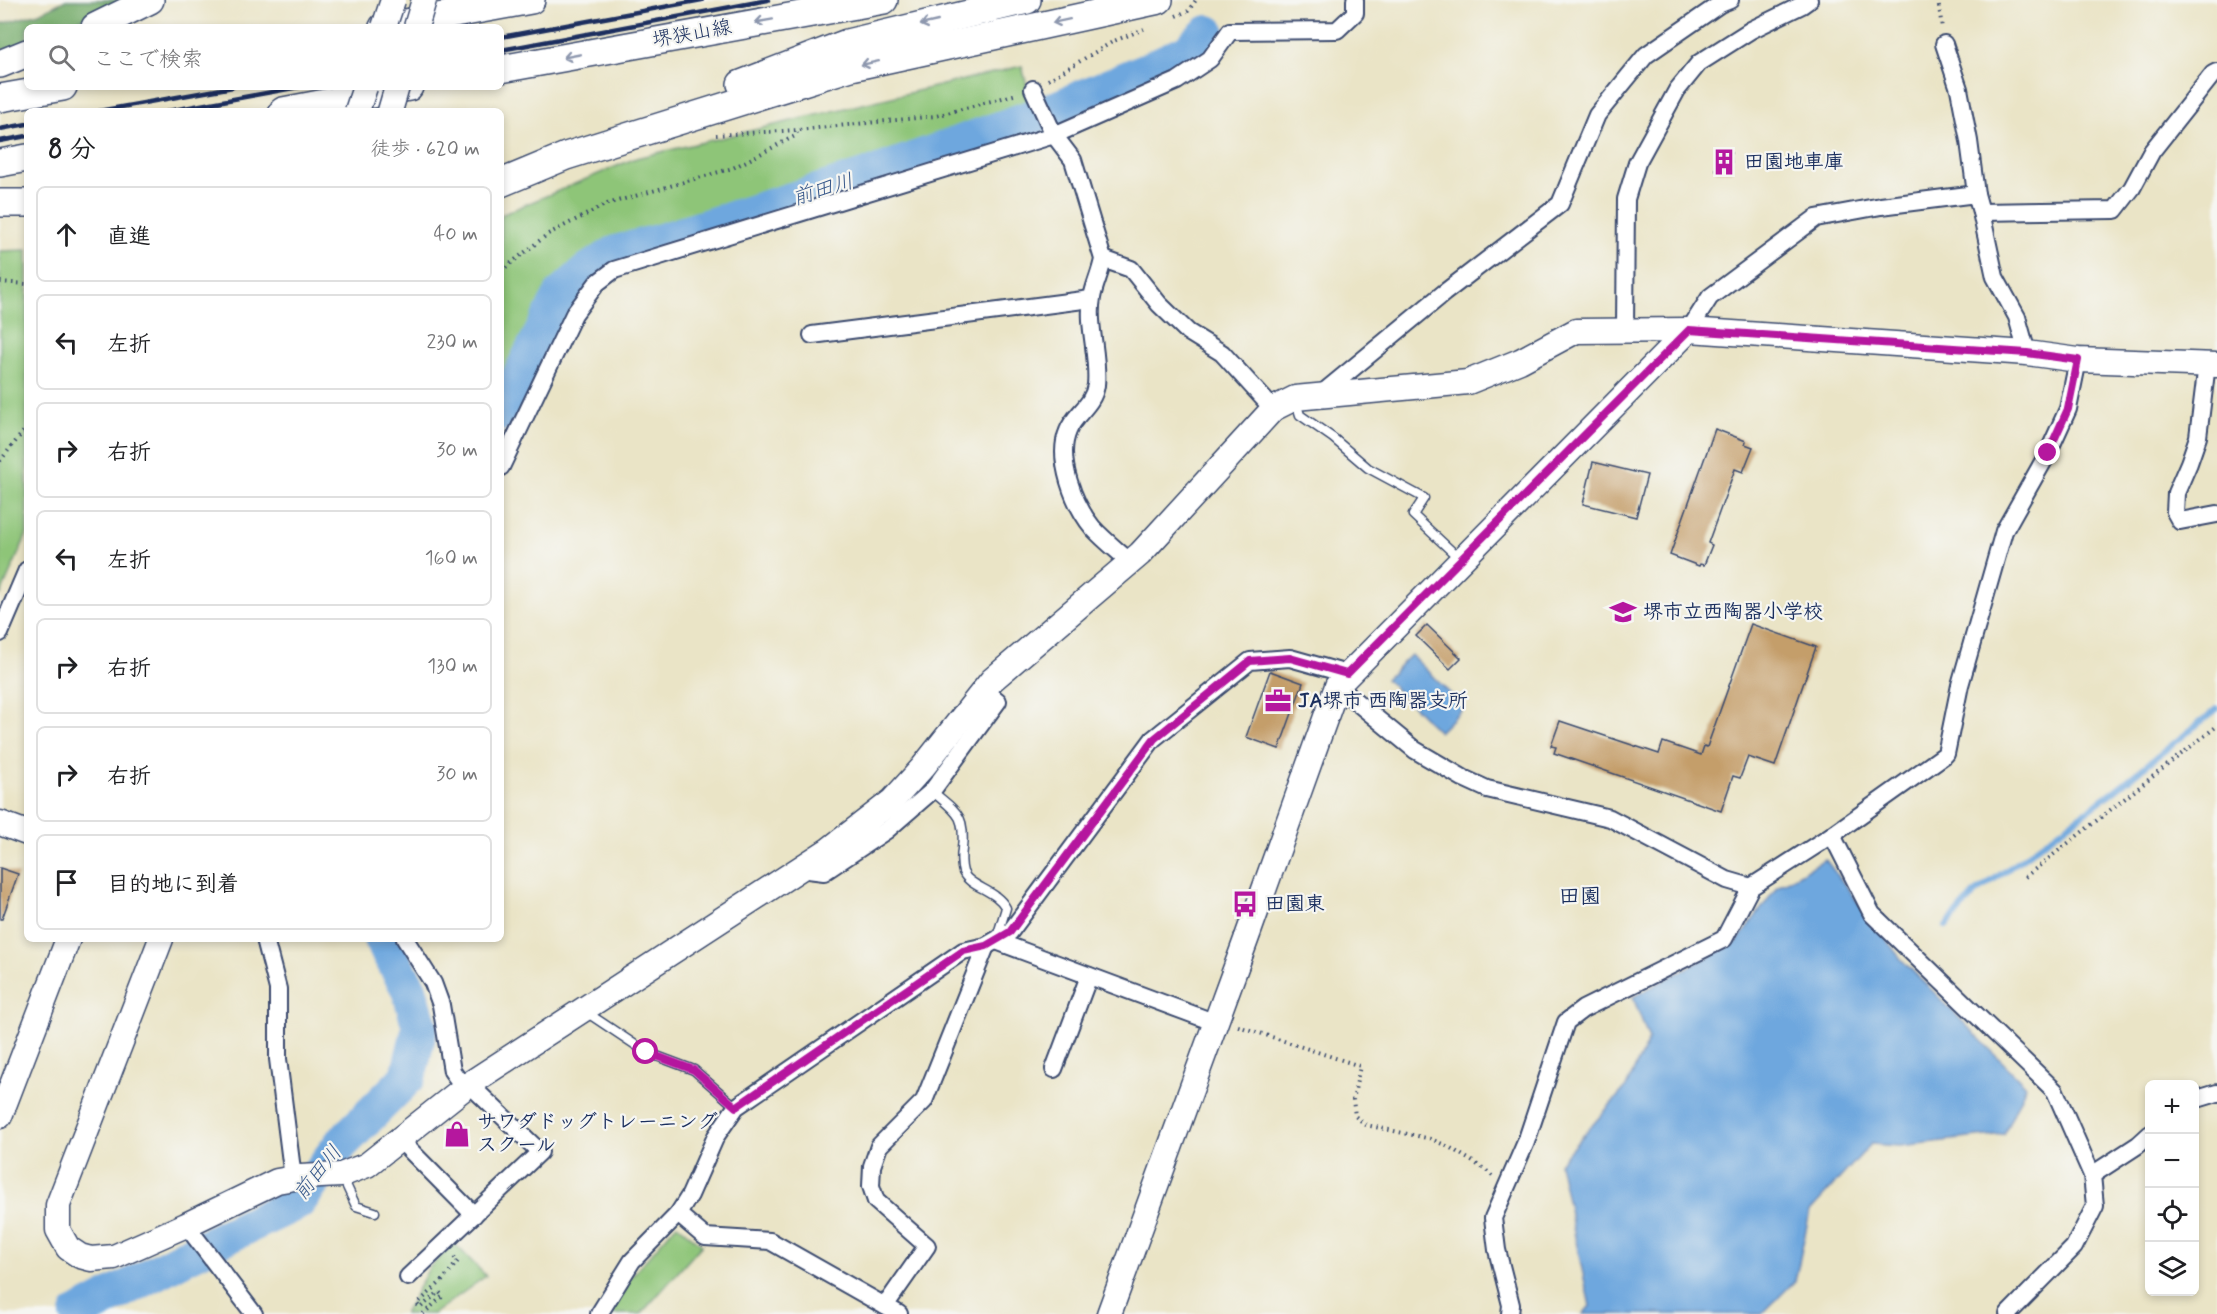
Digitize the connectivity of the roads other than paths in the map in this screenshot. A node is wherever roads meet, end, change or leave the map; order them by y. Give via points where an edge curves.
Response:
1 (150, 0) edge
2 (393, 0) edge
3 (424, 0) edge
4 (531, 0) edge
5 (884, 0) edge
6 (1027, 0) edge
7 (1355, 0) edge
8 (1730, 0) edge
9 (1809, 0) edge
10 (1163, 10) edge
11 (101, 24) edge
12 (385, 24) edge
13 (400, 24) edge
14 (417, 24) edge
15 (1944, 44) road end
16 (24, 54) edge
17 (0, 64) edge
18 (504, 68) edge
19 (2217, 72) edge
20 (46, 90) edge
21 (364, 90) edge
22 (393, 90) edge
23 (396, 90) edge
24 (1036, 94) road end
25 (0, 98) edge
26 (299, 108) edge
27 (358, 108) edge
28 (391, 108) edge
29 (1054, 134) junction
30 (567, 156) junction
31 (24, 159) edge
32 (0, 163) edge
33 (504, 182) edge
34 (1976, 194) junction
35 (0, 203) edge
36 (24, 203) edge
37 (1981, 212) junction
38 (1103, 259) junction
39 (1091, 299) junction
40 (1624, 330) junction
41 (1689, 330) junction
42 (812, 335) dead end
43 (2027, 353) junction
44 (2078, 360) junction
45 (2212, 365) edge
46 (1306, 397) junction
47 (1273, 409) junction
48 (504, 461) edge
49 (2217, 514) edge
50 (1461, 560) junction
51 (1130, 562) junction
52 (24, 577) edge
53 (0, 633) edge
54 (1342, 680) junction
55 (984, 690) junction
56 (932, 791) junction
57 (0, 822) edge
58 (24, 832) edge
59 (1832, 834) junction
60 (800, 868) junction
61 (1751, 887) junction
62 (67, 942) edge
63 (160, 942) edge
64 (266, 942) edge
65 (407, 942) edge
66 (991, 944) junction
67 (1089, 976) junction
68 (583, 1010) junction
69 (1216, 1021) junction
70 (1054, 1069) dead end
71 (467, 1086) junction
72 (2217, 1093) edge
73 (2199, 1098) edge
74 (736, 1107) junction
75 (0, 1116) edge
76 (399, 1139) junction
77 (2145, 1139) edge
78 (2092, 1175) junction
79 (338, 1176) junction
80 (296, 1177) junction
81 (375, 1212) dead end
82 (678, 1214) junction
83 (474, 1215) junction
84 (186, 1226) junction
85 (408, 1276) dead end
86 (892, 1310) edge
87 (254, 1314) edge
88 (599, 1314) edge
89 (1109, 1314) edge
90 (1510, 1314) edge
91 (2008, 1314) edge

1 - 11 main road
2 - 12 street, bridge
3 - 14 street, bridge
4 - 13 main road
5 -> 18 main road, 堺狭山線
6 -> 30 main road via 847,43
7 - 29 street via 1354,13 1336,30 1230,31 1210,59 1177,81
8 - 46 street via 1646,55 1597,115 1560,204
9 - 40 street via 1699,63 1677,90 1637,163 1626,199
10 -> 30 main road via 851,67
15 - 34 street via 1961,99
16 - 17 main road
19 - 37 street via 2152,151 2115,210
20 - 25 main road
21 - 27 street, bridge
22 - 26 main road
23 - 28 street, bridge
24 - 29 street
29 - 38 street via 1073,159
29 - 48 street via 614,270 597,284 574,314
30 - 33 main road
31 - 32 main road
34 - 37 street
34 - 41 street via 1816,218 1710,297
35 - 36 main road
37 - 43 street via 1995,277 2017,317
38 - 39 street
38 - 47 street via 1131,269 1159,304 1188,332 1222,353
39 - 42 street
39 - 51 street via 1095,388 1062,445 1065,467 1078,504 1093,527
40 - 41 street
40 - 46 street via 1575,331 1520,361 1468,382
41 - 43 street
41 - 50 street
43 - 44 street
44 - 45 street
44 - 59 street via 2068,409 2004,531 1960,685 1946,754
45 - 49 street via 2198,437 2176,493 2175,512 2180,521
46 - 47 street
46 - 50 lane via 1300,415 1368,468 1424,498 1413,515
47 - 51 street
50 - 54 street
51 - 55 street
52 - 53 street
54 - 61 street via 1415,750 1462,778 1487,789 1610,818 1727,880
54 - 66 street via 1290,658 1250,661 1154,739 1010,932
54 - 69 street
55 - 56 street via 998,700
55 - 60 street via 892,801
56 - 60 street via 887,830 824,872
56 - 66 lane via 959,814 964,831 963,872 1001,898 1006,908
57 - 58 street
59 - 61 street
59 - 78 street via 1872,915 2055,1091
60 - 68 street
61 - 90 street via 1724,939 1582,1009 1566,1022 1526,1142 1493,1218
62 - 75 street
63 - 84 street via 58,1206 58,1230 68,1248 91,1259 114,1257
64 - 80 street via 278,989 278,1059
65 - 71 street via 434,983 452,1071
66 - 67 street
66 - 74 street via 963,951
66 - 86 street via 924,1101 879,1146 872,1166 871,1186 876,1201 927,1246
67 - 69 street
67 - 70 street
68 - 71 street
68 - 74 lane via 646,1052 694,1070
69 - 89 street
71 - 76 street
71 - 83 street via 540,1152
72 - 73 street
74 - 82 street via 716,1136
76 - 79 street via 367,1165
76 - 83 street
77 - 78 street
78 - 91 street via 2094,1206 2074,1247
79 - 80 street
79 - 81 lane via 356,1206
80 - 84 street via 277,1181
82 - 86 street via 705,1237 770,1241
82 - 88 street via 632,1261
83 - 85 street
84 - 87 street

